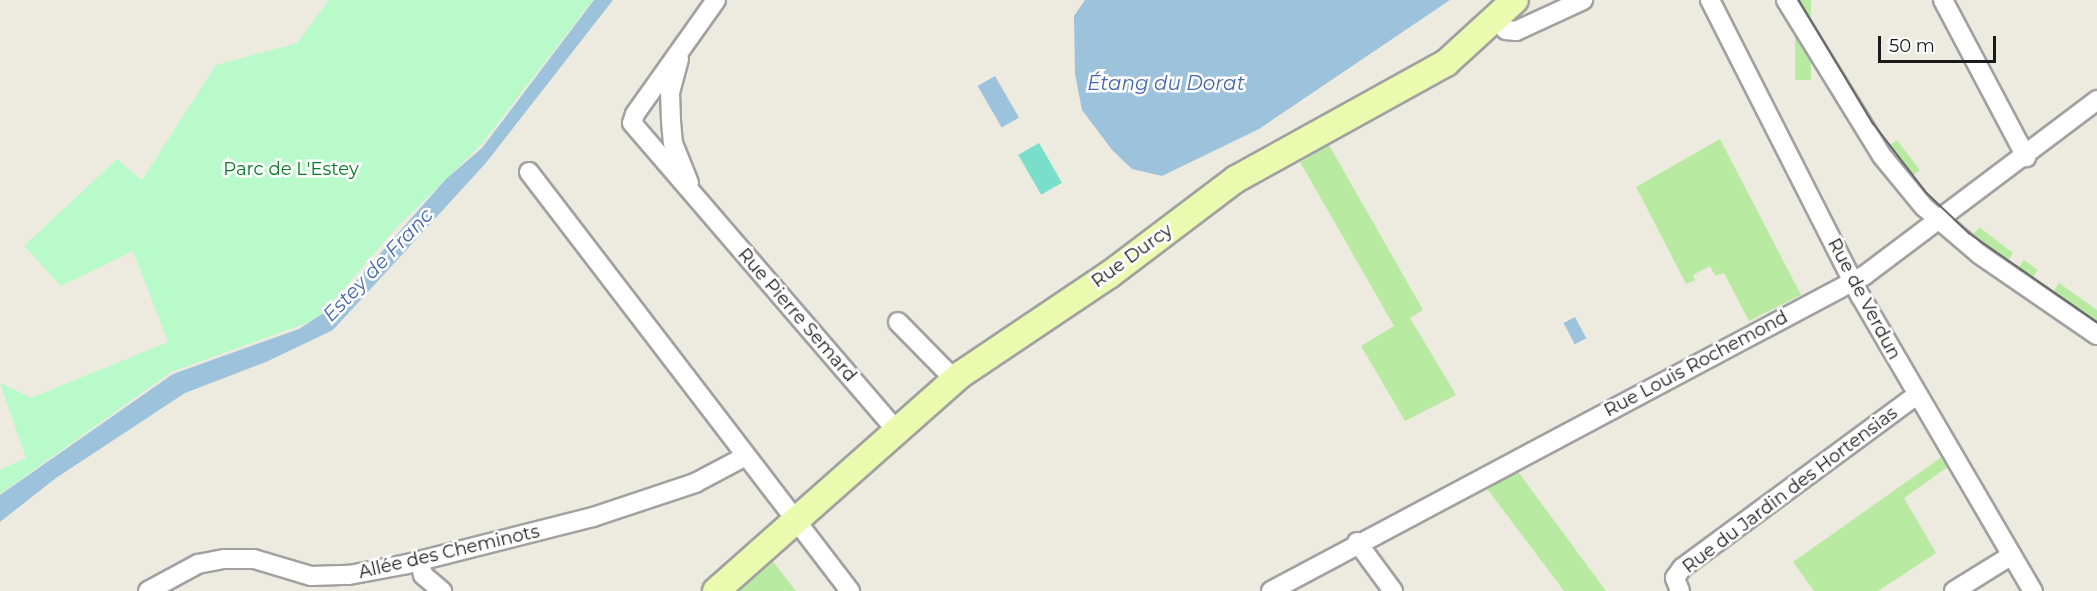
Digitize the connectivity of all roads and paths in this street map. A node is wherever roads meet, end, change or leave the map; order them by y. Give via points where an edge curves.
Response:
1 (716, 0) edge
2 (1515, 0) edge
3 (1583, 0) edge
4 (1710, 0) edge
5 (1786, 0) edge
6 (1943, 0) edge
7 (1496, 20) junction
8 (682, 45) junction
9 (2097, 100) edge
10 (2026, 157) junction
11 (530, 172) dead end
12 (696, 198) junction
13 (1938, 221) junction
14 (1853, 282) junction
15 (898, 322) dead end
16 (2097, 335) edge
17 (955, 380) junction
18 (1917, 395) junction
19 (897, 430) junction
20 (746, 456) junction
21 (794, 520) junction
22 (1357, 542) junction
23 (2012, 555) junction
24 (420, 561) junction
25 (148, 591) edge
26 (442, 591) edge
27 (716, 591) edge
28 (850, 591) edge
29 (1271, 591) edge
30 (1393, 591) edge
31 (1680, 591) edge
32 (1954, 591) edge
33 (2033, 591) edge

1 - 8 street, Rue Pierre Semard
2 - 7 street, Rue Durcy
3 - 7 street via 1516,31 1506,30
4 - 14 street, Rue de Verdun
5 - 13 street via 1882,156
6 - 10 street
7 - 17 street, Rue Durcy via 1446,63 1212,194 1109,275
8 - 12 street, Rue Pierre Semard via 670,92 671,121 676,151
8 - 12 street, Rue Pierre Semard via 632,123
9 - 10 street, Rue Louis Rochemond
10 - 13 street, Rue Louis Rochemond
11 - 20 street
12 - 19 street, Rue Pierre Semard
13 - 14 street, Rue Louis Rochemond
13 - 16 street
14 - 18 street, Rue de Verdun
14 - 22 street, Rue Louis Rochemond
15 - 17 street
17 - 19 street, Rue Durcy
18 - 23 street, Rue de Verdun
18 - 31 street, Rue du Jardin des Hortensias via 1682,568 1675,578
19 - 21 street, Rue Durcy
20 - 21 street
20 - 24 street, Allée des Cheminots via 695,483 593,517
21 - 27 street, Rue Durcy
21 - 28 street
22 - 29 street, Rue Louis Rochemond
22 - 30 street
23 - 32 street
23 - 33 street, Rue de Verdun
24 - 25 street, Allée des Cheminots via 349,575 311,576 254,559 224,559 198,564
24 - 26 street via 423,575

